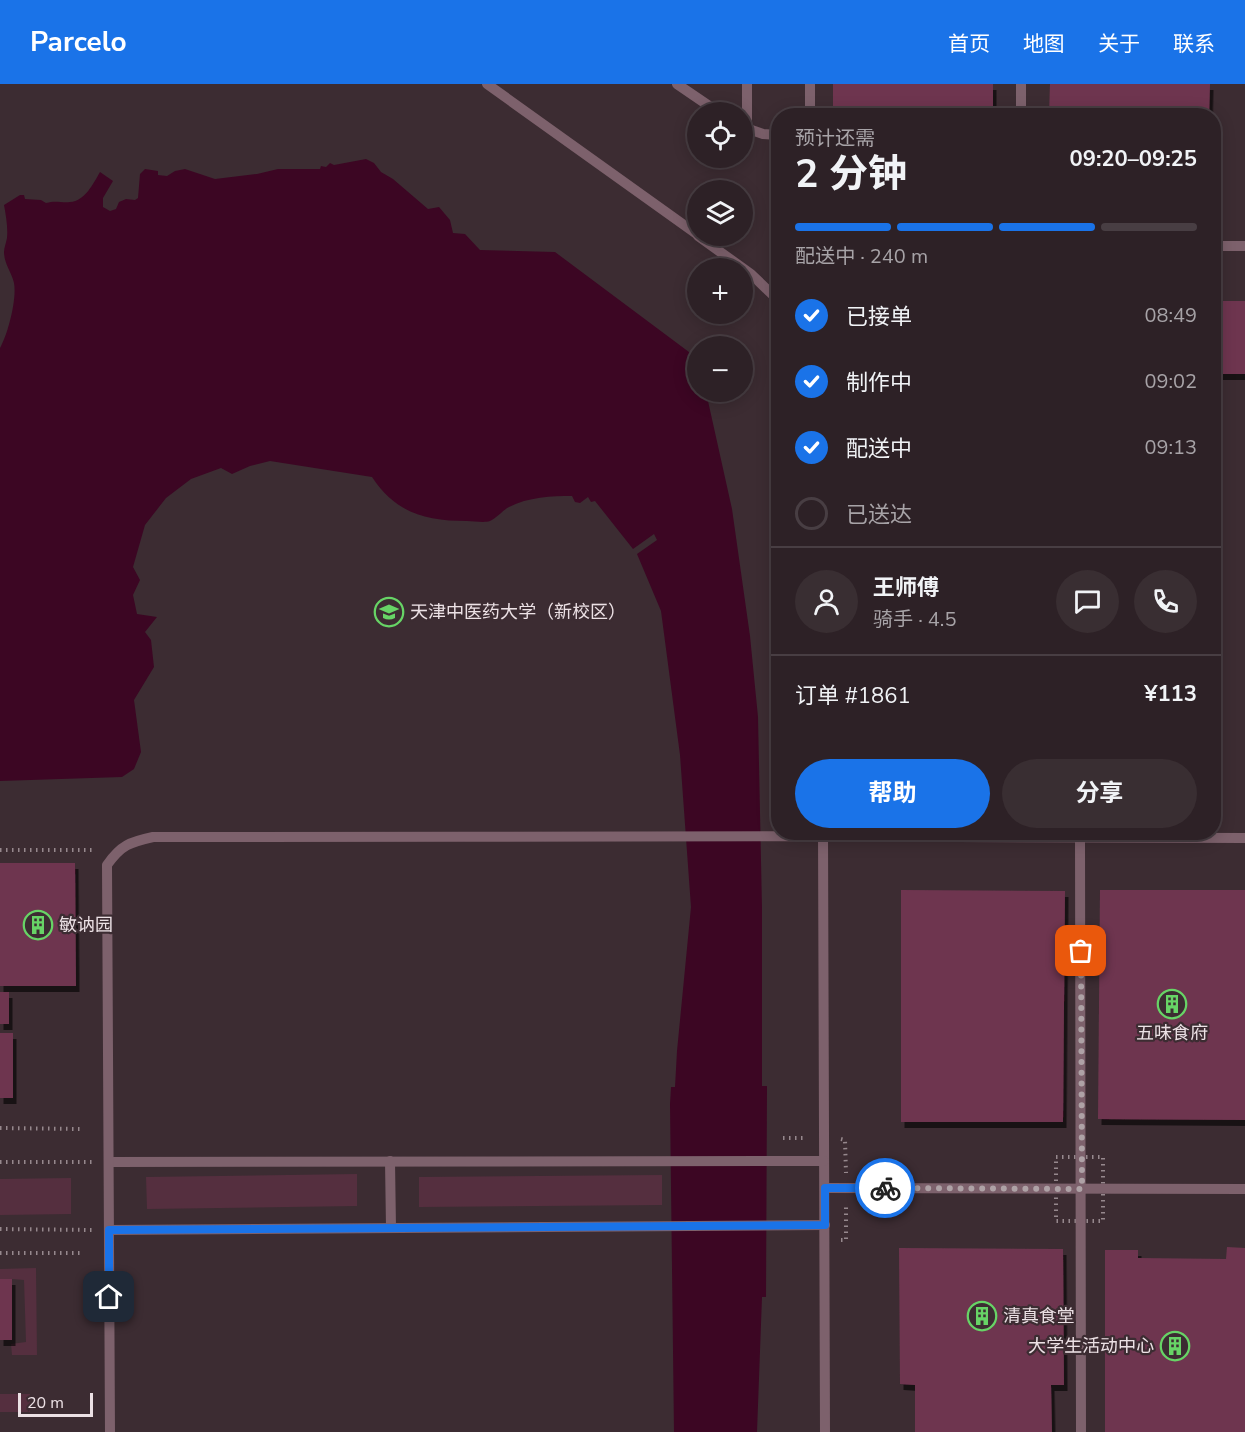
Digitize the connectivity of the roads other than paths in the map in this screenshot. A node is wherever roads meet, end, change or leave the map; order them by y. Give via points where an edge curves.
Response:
1 (488, 84) edge
2 (677, 84) edge
3 (747, 84) edge
4 (810, 84) edge
5 (1021, 84) edge
6 (703, 102) edge
7 (746, 102) edge
8 (810, 108) edge
9 (1021, 108) edge
10 (753, 131) edge
11 (771, 135) edge
12 (687, 227) edge
13 (713, 246) edge
14 (1221, 246) edge
15 (1245, 246) edge
16 (771, 293) edge
17 (771, 836) edge
18 (1221, 838) edge
19 (1245, 838) edge
20 (823, 840) edge
21 (1080, 840) edge
22 (390, 1161) junction
23 (824, 1161) junction
24 (109, 1162) junction
25 (825, 1188) junction
26 (1082, 1189) junction
27 (1245, 1189) edge
28 (825, 1225) junction
29 (391, 1228) junction
30 (109, 1230) junction
31 (110, 1432) edge
32 (825, 1432) edge
33 (1082, 1432) edge

1 - 12 lane
2 - 6 lane
3 - 7 lane
4 - 8 lane
5 - 9 lane
10 - 11 lane
13 - 16 lane
14 - 15 lane
17 - 24 lane via 153,837 132,841 117,850 107,865
18 - 19 lane
20 - 23 lane
21 - 26 lane
22 - 23 lane
22 - 24 lane
22 - 29 lane
23 - 25 lane
24 - 30 lane
25 - 26 lane
25 - 28 lane
26 - 27 lane
26 - 33 lane
28 - 29 lane
28 - 32 lane
29 - 30 lane
30 - 31 lane

